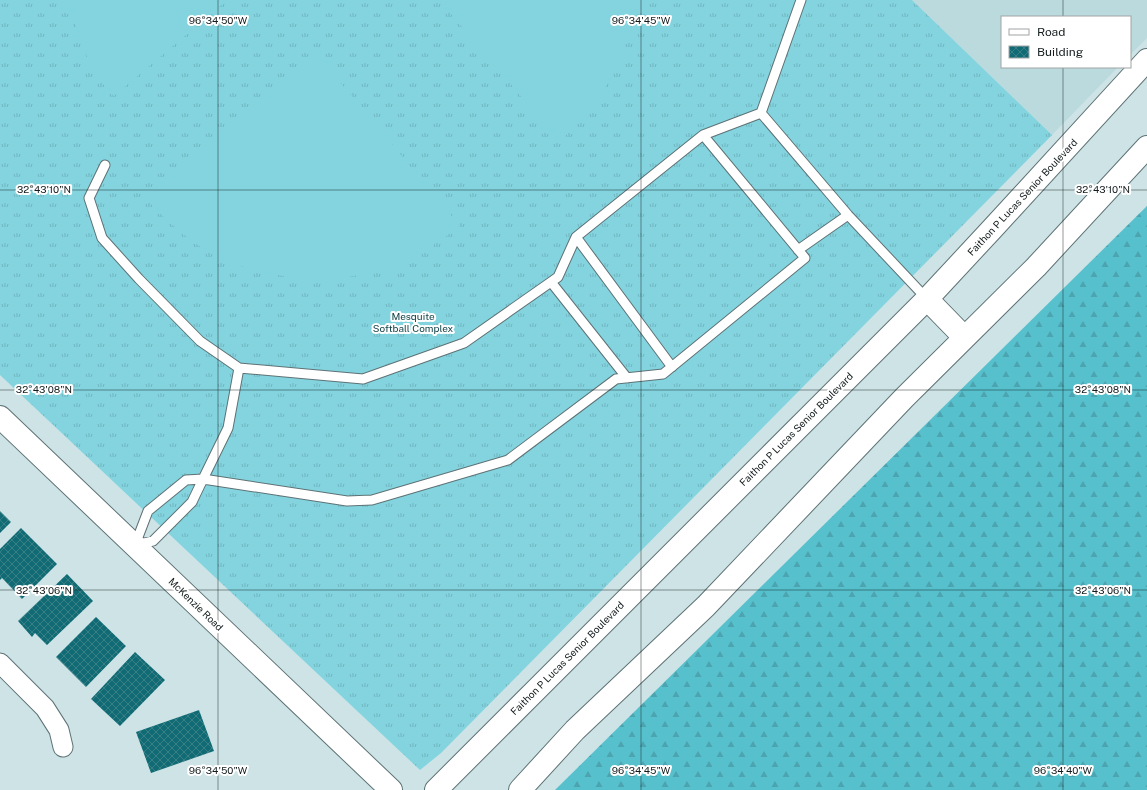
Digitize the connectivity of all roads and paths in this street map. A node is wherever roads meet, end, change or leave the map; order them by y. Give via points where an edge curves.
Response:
1 (801, 0) edge
2 (1147, 60) edge
3 (760, 113) junction
4 (703, 135) junction
5 (1147, 147) edge
6 (105, 164) dead end
7 (848, 215) junction
8 (576, 237) junction
9 (798, 250) junction
10 (551, 282) junction
11 (927, 299) junction
12 (964, 337) junction
13 (672, 367) junction
14 (239, 368) junction
15 (627, 378) junction
16 (0, 417) edge
17 (203, 478) junction
18 (135, 546) junction
19 (0, 663) edge
20 (63, 748) dead end
21 (391, 790) edge
22 (436, 790) edge
23 (520, 790) edge

1 - 3 lane
2 - 11 main road, Faithon P Lucas Senior Boulevard
3 - 4 lane
3 - 7 lane
4 - 8 lane
4 - 9 lane
5 - 12 main road via 1036,267
6 - 14 lane via 89,198 102,238 200,341
7 - 9 lane
7 - 11 lane
8 - 10 lane via 558,276
8 - 13 lane
9 - 13 lane via 805,258
10 - 14 lane via 464,344 363,379
10 - 15 lane
11 - 12 main road
11 - 22 main road, Faithon P Lucas Senior Boulevard
12 - 23 main road via 706,606 575,730
13 - 15 lane via 663,374
14 - 17 lane via 228,428
15 - 17 lane via 616,379 508,460 372,500 347,501
16 - 18 main road, McKenzie Road
17 - 18 lane via 192,502 153,541
17 - 18 lane via 186,480 148,511
18 - 21 main road, McKenzie Road
19 - 20 street via 45,708 59,730

